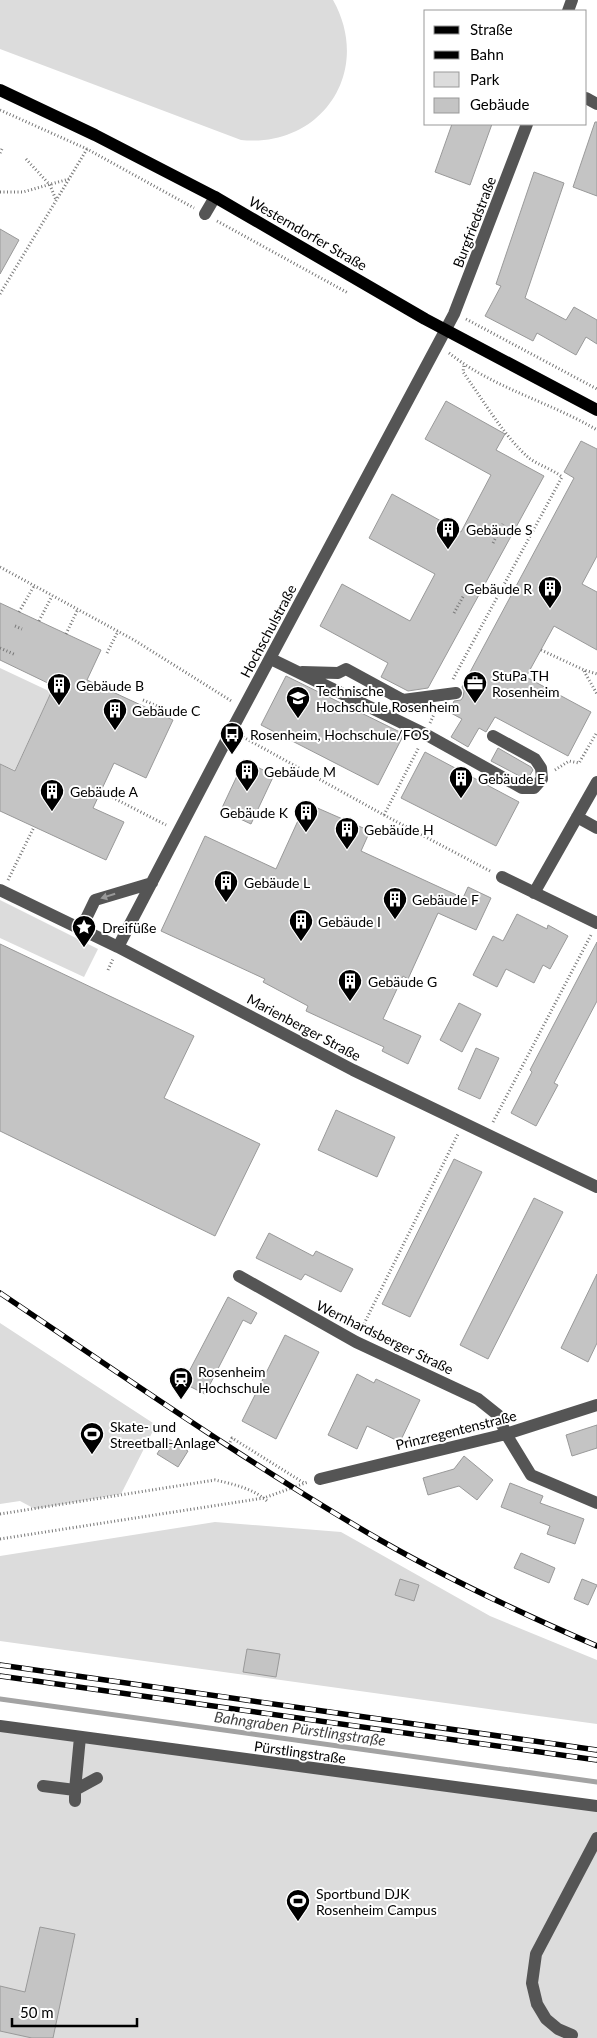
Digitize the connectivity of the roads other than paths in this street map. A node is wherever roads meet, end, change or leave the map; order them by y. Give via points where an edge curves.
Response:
1 (0, 90) edge
2 (527, 125) edge
3 (214, 198) junction
4 (205, 214) dead end
5 (446, 330) junction
6 (597, 410) edge
7 (271, 659) junction
8 (297, 672) junction
9 (454, 688) road end
10 (493, 736) dead end
11 (597, 782) edge
12 (577, 818) junction
13 (597, 828) edge
14 (502, 877) road end
15 (152, 883) junction
16 (1, 890) edge
17 (534, 893) junction
18 (597, 923) edge
19 (81, 929) junction
20 (118, 947) junction
21 (597, 1188) edge
22 (239, 1276) dead end
23 (597, 1405) edge
24 (506, 1434) junction
25 (320, 1479) road end
26 (597, 1503) edge
27 (0, 1726) edge
28 (80, 1737) junction
29 (97, 1778) dead end
30 (43, 1786) dead end
31 (75, 1796) junction
32 (597, 1806) edge
33 (597, 1838) edge
34 (572, 2035) dead end

1 - 3 main road, Westerndorfer Straße via 95,135
2 - 5 street, Burgfriedstraße
3 - 4 street
3 - 5 main road, Westerndorfer Straße
5 - 6 main road, Westerndorfer Straße
5 - 7 street, Hochschulstraße
7 - 8 street
7 - 15 street, Hochschulstraße
8 - 9 street via 338,672 346,669 403,700
8 - 10 street via 425,734 522,788 534,788 542,779 541,768 535,759
11 - 12 street
12 - 13 street
12 - 17 street
14 - 17 street
15 -> 19 street via 95,900
15 - 20 street, Hochschulstraße
16 - 19 street, Marienberger Straße
17 - 18 street
19 - 20 street, Marienberger Straße
20 - 21 street, Marienberger Straße via 353,1070
22 - 24 street, Wernhardsberger Straße via 356,1342 478,1399 498,1415
23 - 24 street, Prinzregentenstraße
24 - 25 street, Prinzregentenstraße
24 - 26 street, Wernhardsberger Straße via 531,1475
27 - 28 street, Pürstlingstraße
28 - 31 street
28 - 32 street, Pürstlingstraße
29 - 31 street
30 - 31 street
33 - 34 street via 536,1954 532,1983 537,2004 546,2019

